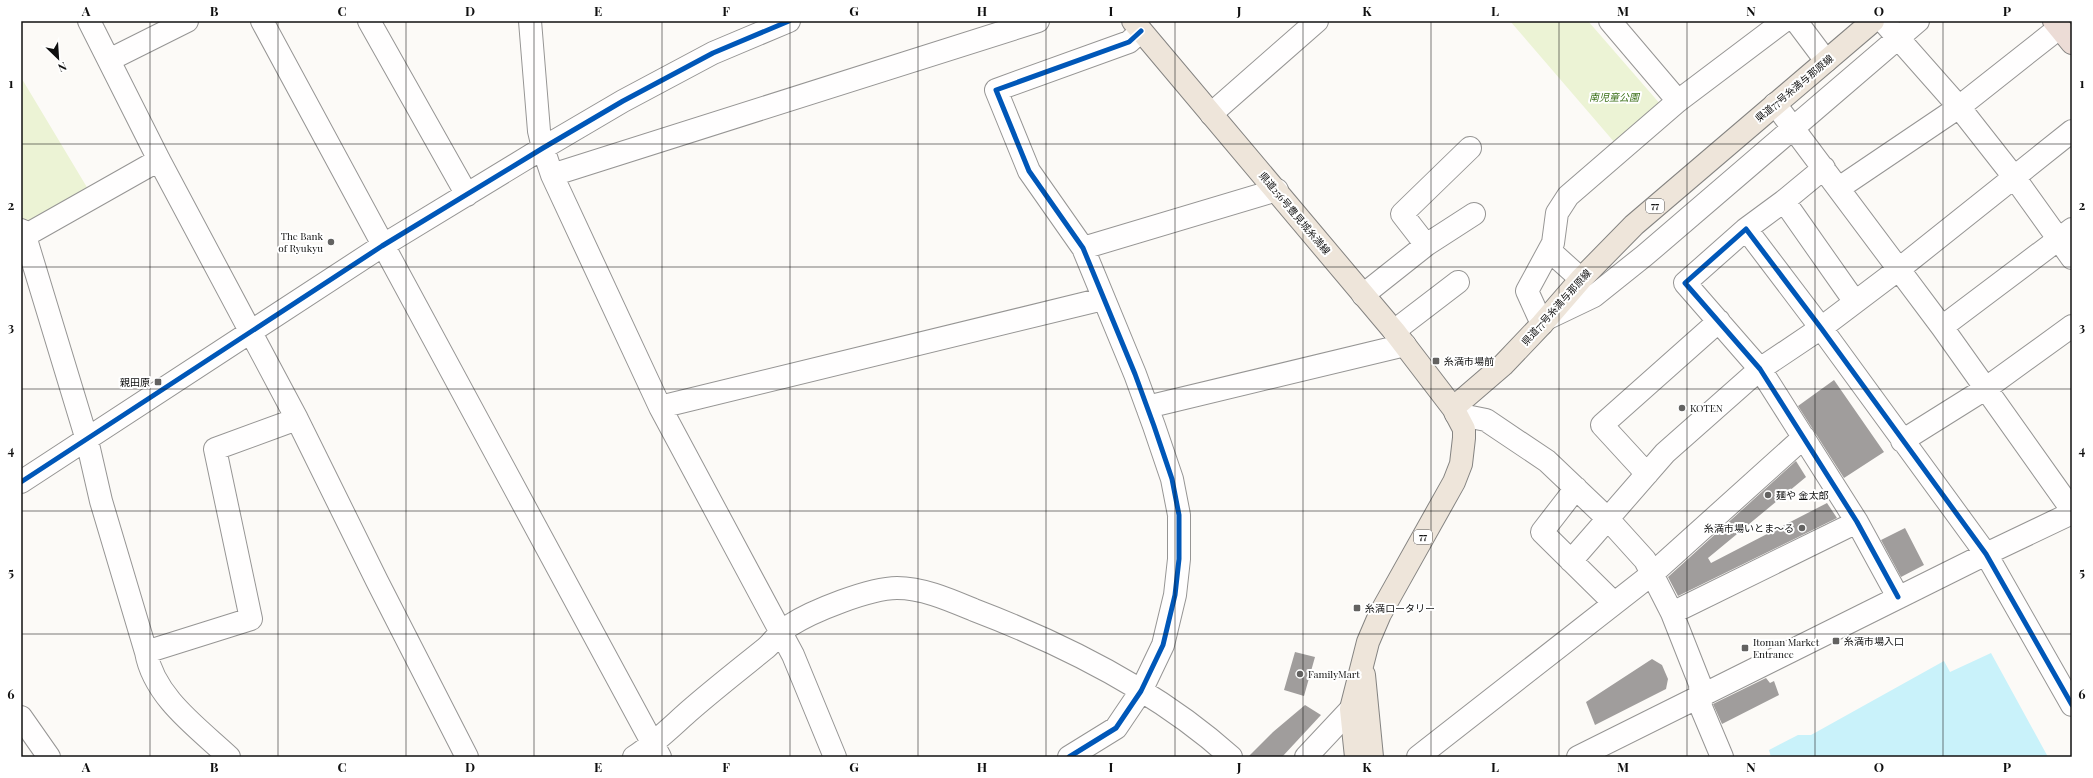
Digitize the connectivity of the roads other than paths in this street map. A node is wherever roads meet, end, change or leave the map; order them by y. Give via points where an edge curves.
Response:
1 (89, 21) edge
2 (187, 21) edge
3 (262, 21) edge
4 (370, 21) edge
5 (530, 21) edge
6 (1038, 21) edge
7 (1317, 21) edge
8 (1610, 21) edge
9 (1784, 21) edge
10 (1796, 21) edge
11 (1873, 21) edge
12 (1883, 21) edge
13 (1918, 21) edge
14 (784, 22) edge
15 (1137, 26) edge
16 (2062, 31) edge
17 (1897, 39) junction
18 (109, 60) junction
19 (1826, 61) junction
20 (1678, 101) junction
21 (1775, 104) junction
22 (1959, 107) junction
23 (1211, 114) junction
24 (1794, 128) junction
25 (2072, 131) edge
26 (542, 148) junction
27 (1470, 148) dead end
28 (159, 160) junction
29 (1824, 168) junction
30 (552, 174) junction
31 (2014, 177) junction
32 (1839, 188) junction
33 (1277, 190) junction
34 (467, 195) junction
35 (1784, 201) junction
36 (1474, 214) dead end
37 (1746, 229) junction
38 (2065, 234) edge
39 (22, 235) edge
40 (1426, 245) junction
41 (382, 246) junction
42 (1083, 248) junction
43 (1550, 251) junction
44 (2072, 258) edge
45 (1899, 269) junction
46 (1580, 279) junction
47 (1458, 282) dead end
48 (1363, 295) junction
49 (1103, 299) junction
50 (1855, 302) junction
51 (1545, 321) junction
52 (1719, 321) junction
53 (2072, 326) edge
54 (1942, 327) junction
55 (1821, 328) junction
56 (250, 333) junction
57 (1399, 338) junction
58 (1760, 369) junction
59 (1985, 389) junction
60 (660, 407) junction
61 (1147, 407) junction
62 (1455, 411) junction
63 (297, 419) junction
64 (1804, 437) junction
65 (87, 440) junction
66 (1902, 441) junction
67 (1647, 474) junction
68 (21, 482) edge
69 (1576, 488) junction
70 (2072, 510) edge
71 (2072, 513) edge
72 (1607, 518) junction
73 (1857, 522) junction
74 (1986, 554) junction
75 (1571, 561) junction
76 (1652, 574) junction
77 (1898, 597) junction
78 (1614, 603) junction
79 (1672, 613) junction
80 (780, 634) junction
81 (146, 652) junction
82 (1363, 664) junction
83 (1141, 691) junction
84 (1700, 696) junction
85 (2070, 696) edge
86 (1352, 709) junction
87 (21, 717) edge
88 (656, 751) edge
89 (1719, 756) edge
90 (49, 757) edge
91 (230, 757) edge
92 (467, 757) edge
93 (634, 757) edge
94 (835, 757) edge
95 (1069, 757) edge
96 (1231, 757) edge
97 (1306, 757) edge
98 (1356, 757) edge
99 (1372, 757) edge
100 (1418, 757) edge
101 (1578, 757) edge

1 - 18 street
2 - 18 street
3 - 41 street
4 - 34 street
5 - 26 street via 536,106
6 - 30 street
7 - 23 street
8 - 20 street
9 - 20 street
10 - 19 street
11 - 19 main road, 県道77号糸満与那原線 / 77
12 - 17 street
13 - 17 street
14 - 26 street via 713,53
15 - 23 main road, 県道256号豊見城糸満線
15 - 42 street via 1129,42 996,90 1029,171
16 - 22 street
17 - 22 street
17 - 24 street
18 - 28 street
19 - 21 main road, 県道77号糸満与那原線 / 77
20 - 43 street via 1568,196 1557,213
21 - 24 street
21 - 46 main road, 県道77号糸満与那原線 / 77 via 1634,225
22 - 31 street
22 - 32 street
23 - 33 main road, 県道256号豊見城糸満線
24 - 29 street
24 - 51 street via 1594,296
25 - 31 street
26 - 30 street
26 - 34 street
27 - 40 street via 1402,214
28 - 39 street
28 - 56 street
29 - 32 street
29 - 35 street
30 - 60 street
31 - 38 street
31 - 45 street
32 - 45 street
33 - 42 street
33 - 48 main road, 県道256号豊見城糸満線
34 - 41 street
35 - 37 street
35 - 50 street
36 - 40 street
37 - 52 street via 1685,283
37 - 55 street
38 - 44 street
38 - 54 street
39 - 65 street
40 - 48 street
41 - 56 street
41 - 88 street
42 - 49 street
43 - 46 street
43 - 51 street via 1527,291
45 - 50 street
45 - 54 street
46 - 51 main road, 県道77号糸満与那原線 / 77
47 - 57 street
48 - 57 main road, 県道256号豊見城糸満線
49 - 60 street
49 - 61 street
50 - 55 street
51 - 62 main road, 県道77号糸満与那原線 / 77
52 - 58 street
52 - 67 street via 1602,425
53 - 59 street
54 - 59 street
55 - 58 street
55 - 66 street
56 - 63 street
56 - 65 street
57 - 61 street
57 - 62 main road, 県道256号豊見城糸満線
58 - 64 street
58 - 67 street via 1666,453
59 - 66 street
59 - 70 street
60 - 80 street
61 - 83 street via 1172,479 1179,515 1179,559 1175,595 1163,645
62 - 69 street via 1486,420 1547,461
62 - 82 main road, 77 via 1464,429 1464,447 1454,482 1380,614 1368,642
63 - 81 street via 215,449 251,619
63 - 92 street
64 - 73 street
64 - 76 street
65 - 68 street
65 - 81 street
66 - 74 street
67 - 72 street
69 - 72 street
69 - 75 street via 1542,532
71 - 74 street
72 - 75 street
72 - 76 street via 1645,560
73 - 77 street
73 - 79 street
74 - 77 street
74 - 85 street
75 - 78 street
76 - 78 street
76 - 79 street
77 - 84 street
78 - 100 street
79 - 84 street via 1700,684
80 - 83 street via 795,622 859,595 885,588 910,589 945,598 1049,640
80 - 88 street via 688,712
80 - 94 street via 806,685
81 - 91 street via 149,669 176,708
82 - 86 main road, 77
82 - 99 main road, 77
83 - 95 street via 1116,728
83 - 96 street via 1200,730
84 - 89 street via 1701,707
84 - 101 street
86 - 97 street
86 - 98 main road, 77
87 - 90 street
88 - 93 street

